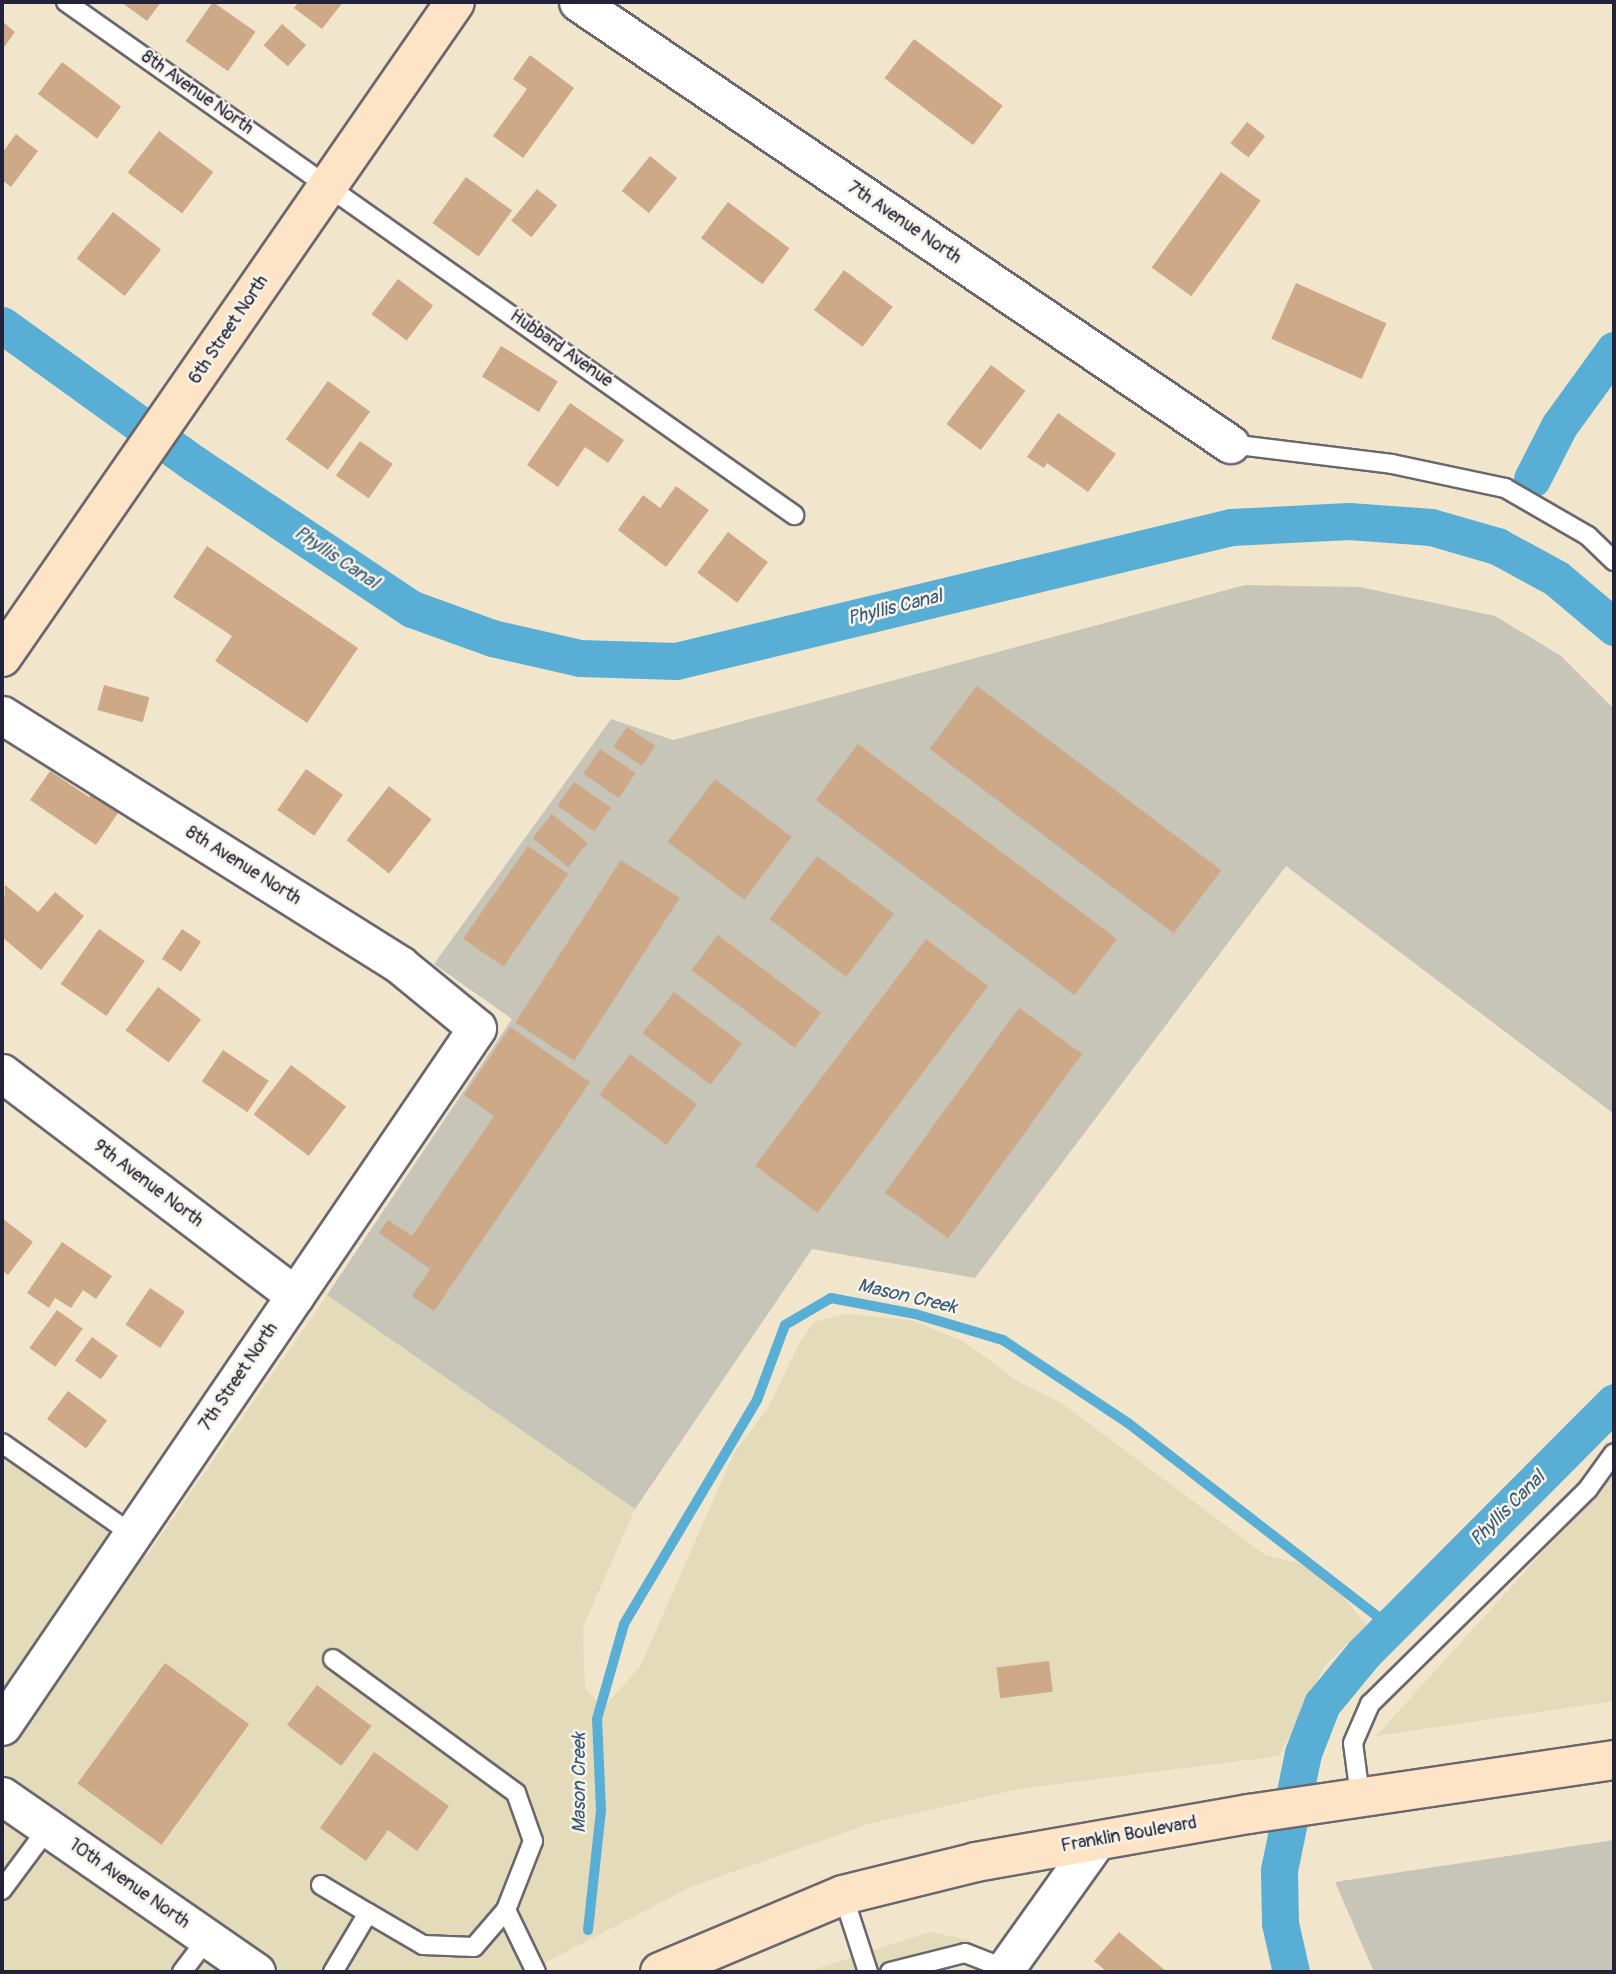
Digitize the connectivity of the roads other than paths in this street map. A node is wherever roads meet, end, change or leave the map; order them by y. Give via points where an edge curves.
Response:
1 (66, 2) edge
2 (455, 2) edge
3 (578, 2) edge
4 (327, 184) junction
5 (1230, 444) joint
6 (794, 515) dead end
7 (1614, 561) edge
8 (2, 657) edge
9 (2, 715) edge
10 (477, 1028) joint
11 (2, 1073) edge
12 (295, 1295) junction
13 (2, 1443) edge
14 (1614, 1452) edge
15 (132, 1534) junction
16 (332, 1659) dead end
17 (2, 1726) edge
18 (1614, 1760) edge
19 (2, 1796) edge
20 (1354, 1797) junction
21 (48, 1828) junction
22 (1097, 1840) junction
23 (321, 1885) dead end
24 (2, 1890) edge
25 (844, 1895) junction
26 (506, 1910) junction
27 (368, 1913) junction
28 (208, 1939) junction
29 (1005, 1970) edge
30 (182, 1972) edge
31 (256, 1972) edge
32 (333, 1972) edge
33 (536, 1972) edge
34 (660, 1972) edge
35 (868, 1972) edge
36 (890, 1972) edge

1 - 4 lane, 8th Avenue North
2 - 4 main road, 6th Street North
3 - 5 street, 7th Avenue North
4 - 6 lane, Hubbard Avenue
4 - 8 main road, 6th Street North via 179,406
5 - 7 lane via 1392,464 1506,488 1588,536
9 - 10 street, 8th Avenue North via 400,965
10 - 12 street, 7th Street North
11 - 12 street, 9th Avenue North
12 - 15 street, 7th Street North
13 - 15 lane
14 - 20 lane via 1588,1489 1370,1704 1353,1742
15 - 17 street, 7th Street North
16 - 26 lane via 516,1793 533,1841
18 - 20 main road, Franklin Boulevard
19 - 21 street, 10th Avenue North
20 - 22 main road, Franklin Boulevard
21 - 24 lane
21 - 28 street, 10th Avenue North
22 - 25 main road, Franklin Boulevard via 976,1861
22 - 29 street
23 - 27 lane
25 - 34 main road, Franklin Boulevard
25 - 35 lane
26 - 27 lane via 474,1947 422,1945
26 - 33 lane
27 - 32 lane
28 - 30 lane
28 - 31 street, 10th Avenue North
29 - 36 lane via 965,1953

